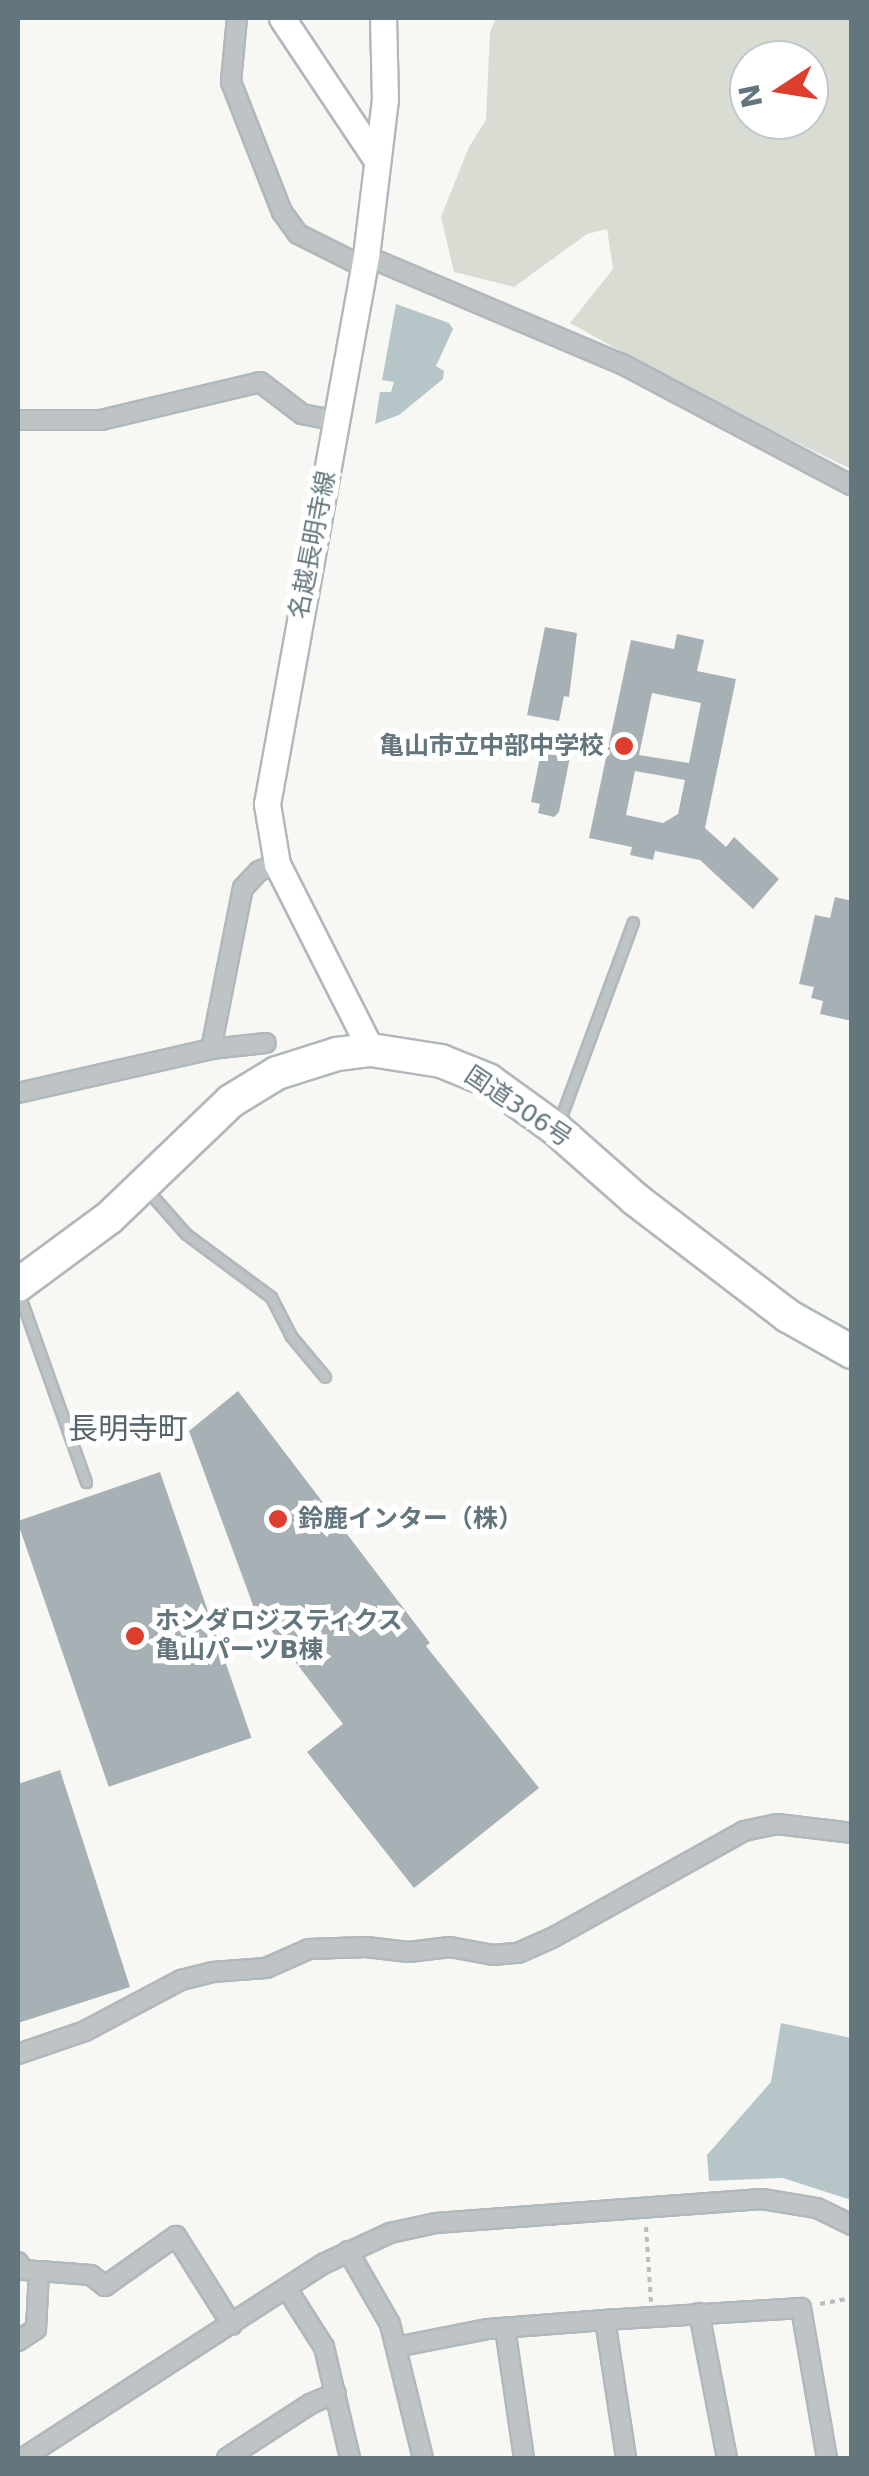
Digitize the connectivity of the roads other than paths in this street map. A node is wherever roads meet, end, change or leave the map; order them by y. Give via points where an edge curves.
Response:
1 (237, 18) edge
2 (282, 18) edge
3 (383, 18) edge
4 (374, 156) junction
5 (365, 262) junction
6 (18, 420) edge
7 (336, 421) junction
8 (852, 486) edge
9 (276, 864) junction
10 (634, 922) dead end
11 (266, 1043) dead end
12 (210, 1049) junction
13 (371, 1050) junction
14 (18, 1093) edge
15 (556, 1129) junction
16 (144, 1185) junction
17 (18, 1288) edge
18 (852, 1352) edge
19 (325, 1376) dead end
20 (86, 1482) dead end
21 (852, 1832) edge
22 (18, 2054) edge
23 (852, 2225) edge
24 (348, 2251) junction
25 (18, 2262) edge
26 (40, 2271) junction
27 (286, 2289) junction
28 (699, 2313) junction
29 (605, 2320) junction
30 (232, 2325) junction
31 (505, 2328) junction
32 (18, 2342) edge
33 (396, 2347) junction
34 (336, 2393) junction
35 (246, 2453) edge
36 (24, 2458) edge
37 (228, 2458) edge
38 (350, 2458) edge
39 (423, 2458) edge
40 (524, 2458) edge
41 (626, 2458) edge
42 (726, 2458) edge
43 (828, 2458) edge

1 - 5 street via 232,82 282,212 298,234
2 - 4 main road
3 - 4 main road, 名越長明寺線 via 385,99
4 - 5 main road, 名越長明寺線
5 - 7 main road, 名越長明寺線
5 - 8 street via 622,364
6 - 7 street via 100,420 260,382 302,414
7 - 9 main road, 名越長明寺線 via 269,772
9 - 12 street via 243,888
9 - 13 main road, 名越長明寺線
10 - 15 lane
11 - 12 street
12 - 14 street
13 - 15 highway, 国道306号 via 462,1067
13 - 16 highway, 国道306号 via 277,1073 230,1100
15 - 18 highway, 国道306号 via 788,1316
16 - 17 highway, 国道306号
16 - 19 lane via 186,1234 271,1297 290,1336
17 - 20 lane
21 - 22 street via 777,1824 744,1831 518,1953 309,1949 266,1968 181,1980 85,2031
23 - 24 street via 817,2208 762,2199 436,2223 390,2232
24 - 27 street
24 - 33 street via 379,2298
25 - 26 street via 23,2270
26 - 30 street via 91,2275 104,2286 176,2236
26 - 32 street via 36,2330
27 - 30 street
27 - 34 street via 324,2347
28 - 29 street
28 - 42 street
28 - 43 street via 801,2308
29 - 31 street
29 - 41 street
30 - 36 street
31 - 33 street
31 - 40 street
33 - 39 street
34 - 35 street via 310,2404
34 - 38 street
35 - 37 street

